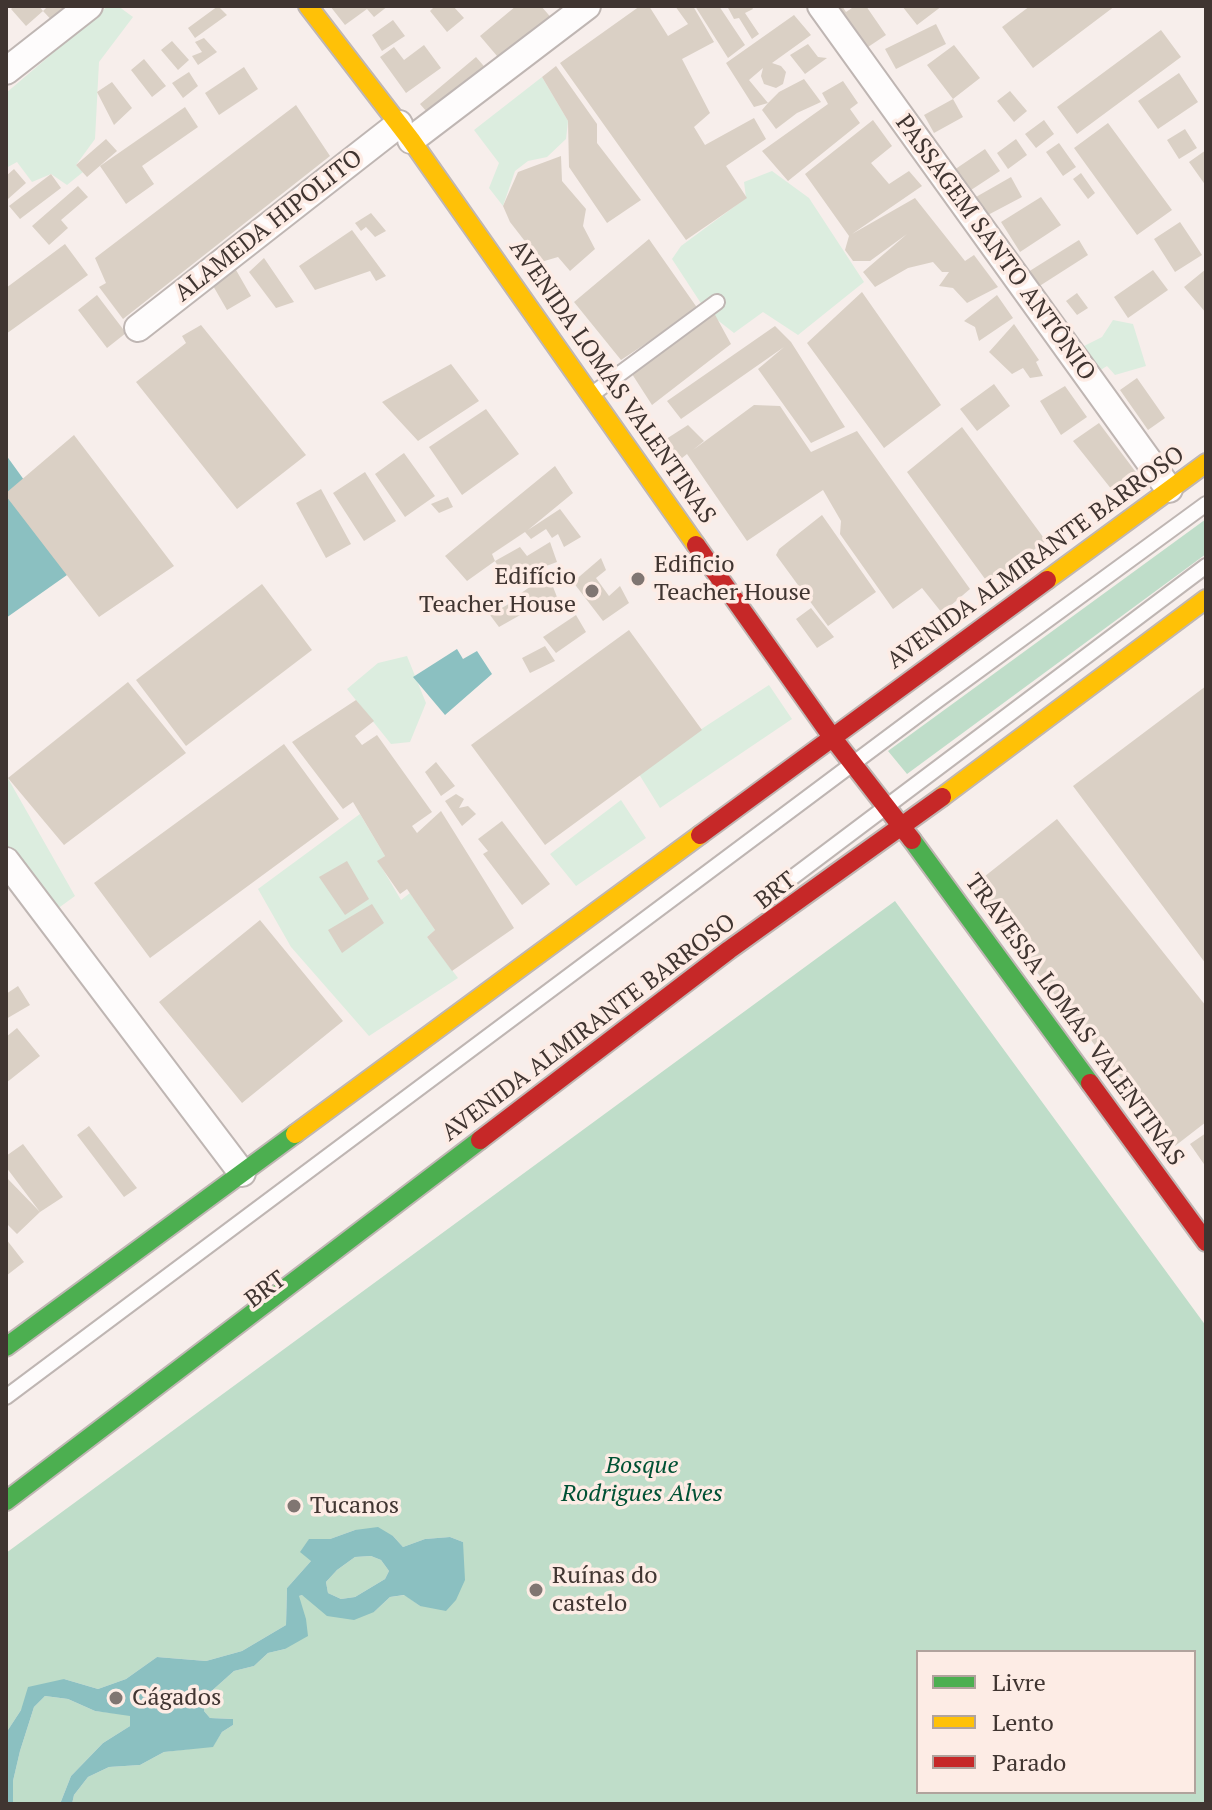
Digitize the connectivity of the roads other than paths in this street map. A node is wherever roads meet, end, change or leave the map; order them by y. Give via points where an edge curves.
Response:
1 (89, 6) edge
2 (308, 6) edge
3 (587, 6) edge
4 (821, 6) edge
5 (6, 71) edge
6 (405, 132) junction
7 (717, 302) dead end
8 (138, 328) dead end
9 (591, 395) junction
10 (1206, 463) edge
11 (1169, 489) junction
12 (1206, 504) edge
13 (1206, 566) edge
14 (1206, 599) edge
15 (832, 737) junction
16 (853, 765) junction
17 (885, 807) junction
18 (902, 827) junction
19 (6, 861) edge
20 (768, 897) dead end
21 (581, 1044) dead end
22 (242, 1173) junction
23 (1206, 1242) edge
24 (6, 1347) edge
25 (6, 1397) edge
26 (6, 1483) edge
27 (6, 1501) edge

1 - 5 street
2 - 6 main road, AVENIDA LOMAS VALENTINAS
3 - 6 street, ALAMEDA HIPOLITO
4 - 11 street, PASSAGEM SANTO ANTÔNIO
6 - 8 street, ALAMEDA HIPOLITO
6 - 9 main road, AVENIDA LOMAS VALENTINAS
7 - 9 lane
9 - 15 main road, AVENIDA LOMAS VALENTINAS
10 - 11 main road, AVENIDA ALMIRANTE BARROSO
11 - 15 main road, AVENIDA ALMIRANTE BARROSO
12 - 16 lane
13 - 17 lane, BRT
14 - 18 main road, AVENIDA ALMIRANTE BARROSO
15 - 16 main road, AVENIDA LOMAS VALENTINAS
15 - 22 main road, AVENIDA ALMIRANTE BARROSO
16 - 17 main road, AVENIDA LOMAS VALENTINAS
16 - 25 lane
17 - 18 main road, AVENIDA LOMAS VALENTINAS
17 - 20 lane, BRT
18 - 23 main road, TRAVESSA LOMAS VALENTINAS
18 - 27 main road, AVENIDA ALMIRANTE BARROSO via 729,950
19 - 22 street
21 - 26 lane, BRT via 295,1268
22 - 24 main road, AVENIDA ALMIRANTE BARROSO

